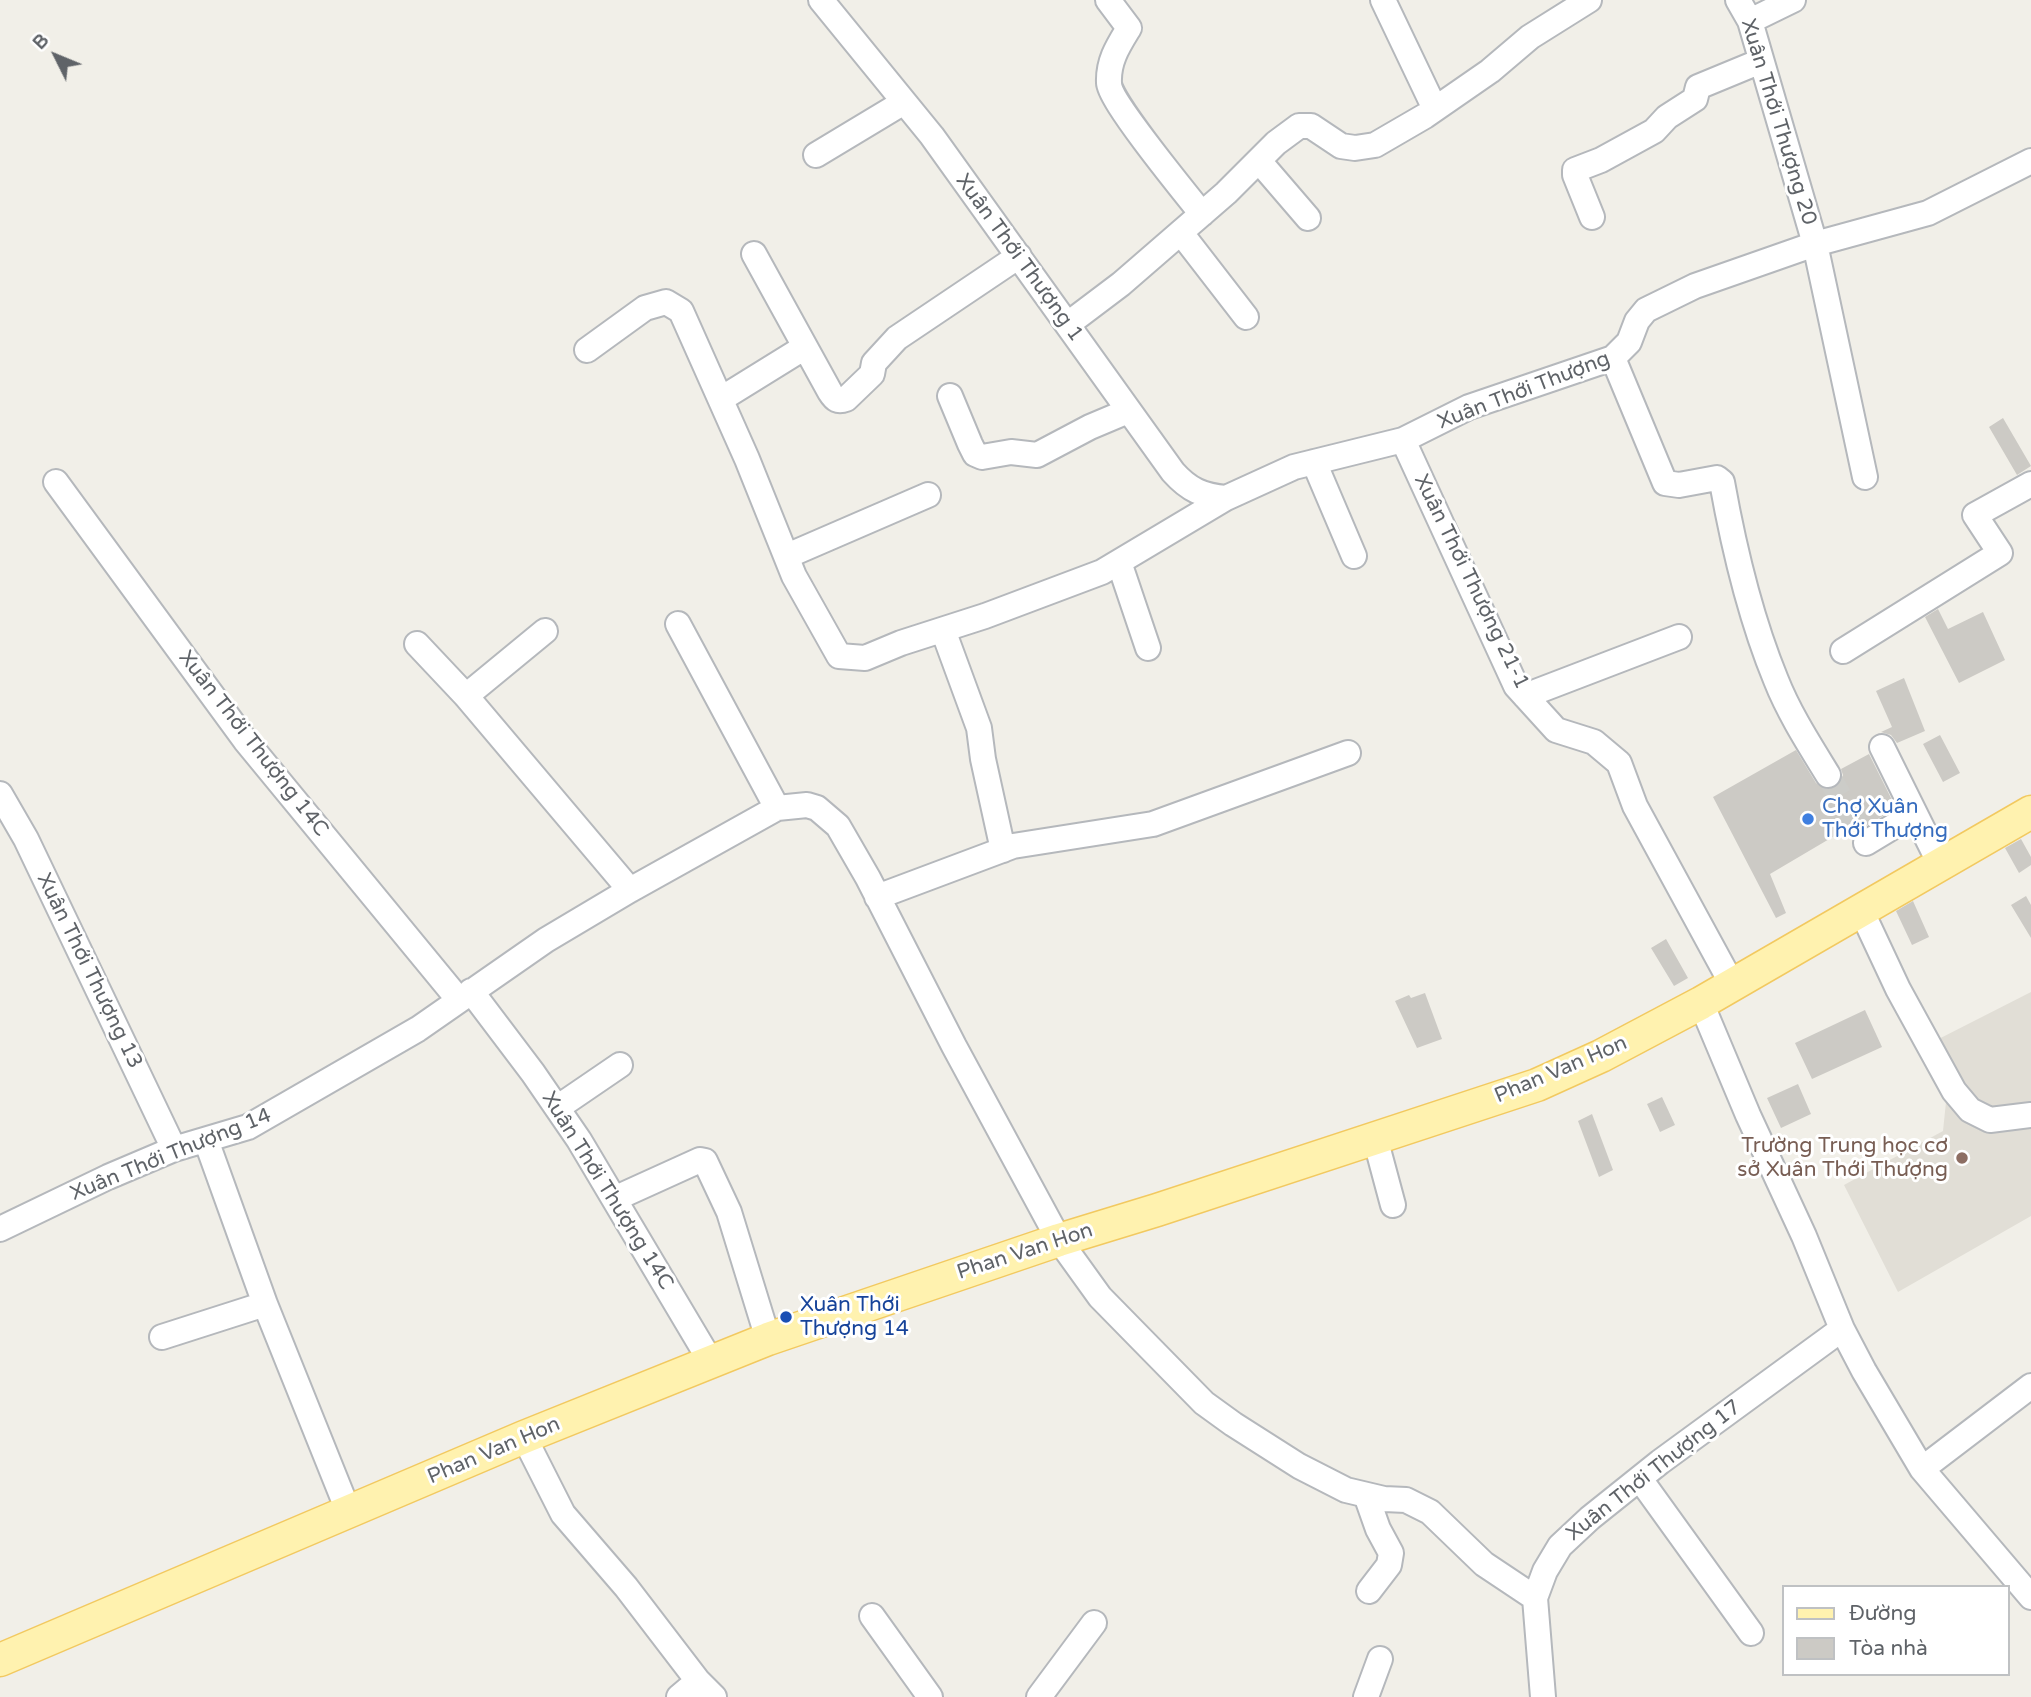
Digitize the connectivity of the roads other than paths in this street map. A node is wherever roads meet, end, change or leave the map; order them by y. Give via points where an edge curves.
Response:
1 (821, 0) edge
2 (1108, 0) edge
3 (1383, 0) edge
4 (1589, 0) edge
5 (1793, 0) edge
6 (1744, 10) edge
7 (1761, 61) junction
8 (904, 102) junction
9 (1435, 108) junction
10 (816, 155) dead end
11 (1259, 160) junction
12 (2031, 161) edge
13 (1202, 214) junction
14 (1592, 217) dead end
15 (1308, 218) dead end
16 (1181, 233) junction
17 (1815, 244) junction
18 (754, 254) dead end
19 (1019, 256) junction
20 (1245, 317) dead end
21 (1068, 324) junction
22 (805, 347) junction
23 (587, 351) dead end
24 (1614, 358) junction
25 (950, 396) dead end
26 (721, 399) junction
27 (1128, 411) junction
28 (1403, 440) junction
29 (1314, 462) junction
30 (1865, 477) dead end
31 (56, 482) dead end
32 (2031, 484) edge
33 (928, 495) dead end
34 (1226, 498) junction
35 (787, 556) junction
36 (1354, 556) dead end
37 (1119, 562) junction
38 (678, 624) dead end
39 (943, 630) junction
40 (545, 631) dead end
41 (1679, 637) dead end
42 (417, 644) dead end
43 (1148, 648) dead end
44 (1843, 651) dead end
45 (466, 696) junction
46 (1525, 696) junction
47 (1881, 747) dead end
48 (1348, 753) dead end
49 (1828, 775) tunnel mouth
50 (0, 794) edge
51 (777, 808) junction
52 (2031, 812) edge
53 (1914, 814) junction
54 (1866, 843) dead end
55 (1003, 850) junction
56 (1940, 864) junction
57 (630, 890) junction
58 (877, 897) junction
59 (1861, 910) junction
60 (1732, 984) junction
61 (465, 996) junction
62 (1701, 1003) junction
63 (620, 1065) dead end
64 (557, 1108) junction
65 (2031, 1115) edge
66 (1375, 1138) junction
67 (206, 1140) junction
68 (174, 1149) junction
69 (614, 1199) junction
70 (1393, 1205) dead end
71 (0, 1229) edge
72 (1059, 1240) junction
73 (265, 1304) junction
74 (1842, 1329) junction
75 (162, 1337) dead end
76 (768, 1339) junction
77 (711, 1362) junction
78 (2031, 1386) edge
79 (524, 1437) junction
80 (1922, 1469) junction
81 (1640, 1479) junction
82 (1366, 1495) junction
83 (349, 1513) junction
84 (1369, 1591) dead end
85 (2031, 1597) edge
86 (1535, 1598) junction
87 (872, 1616) dead end
88 (1094, 1623) dead end
89 (1751, 1633) dead end
90 (1380, 1659) dead end
91 (0, 1660) edge
92 (706, 1689) edge
93 (679, 1697) edge
94 (930, 1697) edge
95 (1039, 1697) edge
96 (1366, 1697) edge
97 (1543, 1697) edge

1 - 8 street, Xuân Thới Thượng 1
2 - 13 street via 1129,28 1111,59 1108,86
3 - 9 street
4 - 9 street via 1530,37
5 - 6 street
6 - 7 street, Xuân Thới Thượng 20
7 - 14 street via 1698,88 1695,99 1654,131 1575,170
7 - 17 street, Xuân Thới Thượng 20
8 - 10 street
8 - 19 street, Xuân Thới Thượng 1
9 - 11 street via 1375,145 1355,148 1341,146 1311,126 1300,126
11 - 13 street
11 - 15 street
12 - 17 street, Xuân Thới Thượng via 1928,213
13 - 16 street
16 - 20 street
16 - 21 street
17 - 24 street, Xuân Thới Thượng via 1695,286 1653,307 1640,316 1629,342
17 - 30 street, Xuân Thới Thượng 20
18 - 22 street
19 - 21 street, Xuân Thới Thượng 1
19 - 22 street via 897,338 874,363 872,374 846,399 834,399
21 - 27 street, Xuân Thới Thượng 1
22 - 26 street
23 - 26 street via 645,308 666,302 681,311
24 - 28 street, Xuân Thới Thượng via 1469,407
24 - 49 street via 1665,482 1679,485 1717,478 1722,482 1751,608 1776,681
25 - 27 street via 975,454 982,457 1011,452 1037,455
26 - 35 street
27 - 34 street, Xuân Thới Thượng 1 via 1182,482 1206,496
28 - 29 street, Xuân Thới Thượng
28 - 46 street, Xuân Thới Thượng 21-1 via 1469,588
29 - 34 street, Xuân Thới Thượng
29 - 36 street
31 - 61 street, Xuân Thới Thượng 14C via 245,740
32 - 44 street via 1975,514 2000,553
33 - 35 street
34 - 37 street, Xuân Thới Thượng
35 - 39 street, Xuân Thới Thượng via 839,656 865,658
37 - 39 street, Xuân Thới Thượng
37 - 43 street
38 - 51 street
39 - 55 street via 979,728
40 - 45 street
41 - 46 street
42 - 45 street
45 - 57 street
46 - 60 street, Xuân Thới Thượng 21-1 via 1556,730 1594,742 1619,763 1635,806
47 - 53 street
48 - 55 street via 1153,824
50 - 68 street, Xuân Thới Thượng 13
51 - 57 street, Xuân Thới Thượng 14
51 - 58 street, Xuân Thới Thượng 14 via 807,805 838,826
52 - 56 main road, Phan Van Hon
53 - 54 street
53 - 56 street
55 - 58 street
56 - 59 main road, Phan Van Hon
57 - 61 street, Xuân Thới Thượng 14
58 - 72 street, Xuân Thới Thượng 14
59 - 60 main road, Phan Van Hon
59 - 65 street via 1954,1091 1970,1110 1990,1120
60 - 62 main road, Phan Van Hon
61 - 64 street, Xuân Thới Thượng 14C
61 - 67 street, Xuân Thới Thượng 14 via 410,1035 281,1110
62 - 66 main road, Phan Van Hon via 1537,1085
62 - 74 street
63 - 64 street
64 - 69 street, Xuân Thới Thượng 14C
66 - 70 street
66 - 72 main road, Phan Van Hon
67 - 68 street, Xuân Thới Thượng 14
67 - 73 street
68 - 71 street, Xuân Thới Thượng 14
69 - 76 street via 705,1161 729,1212
69 - 77 street, Xuân Thới Thượng 14C
72 - 76 main road, Phan Van Hon
72 - 82 street, Xuân Thới Thượng 14 via 1100,1297 1204,1403 1299,1466
73 - 75 street
73 - 83 street
74 - 80 street
74 - 81 street, Xuân Thới Thượng 17
76 - 77 main road, Phan Van Hon
77 - 79 main road, Phan Van Hon
78 - 80 street
79 - 83 main road, Phan Van Hon
79 - 92 street via 563,1514
80 - 85 street
81 - 86 street, Xuân Thới Thượng 17 via 1560,1546
81 - 89 street
82 - 84 street via 1391,1553 1389,1565
82 - 86 street, Xuân Thới Thượng 14 via 1406,1500 1430,1512 1484,1564
83 - 91 main road, Phan Van Hon
86 - 97 street, Xuân Thới Thượng 17
87 - 94 street
88 - 95 street
90 - 96 street
92 - 93 street

